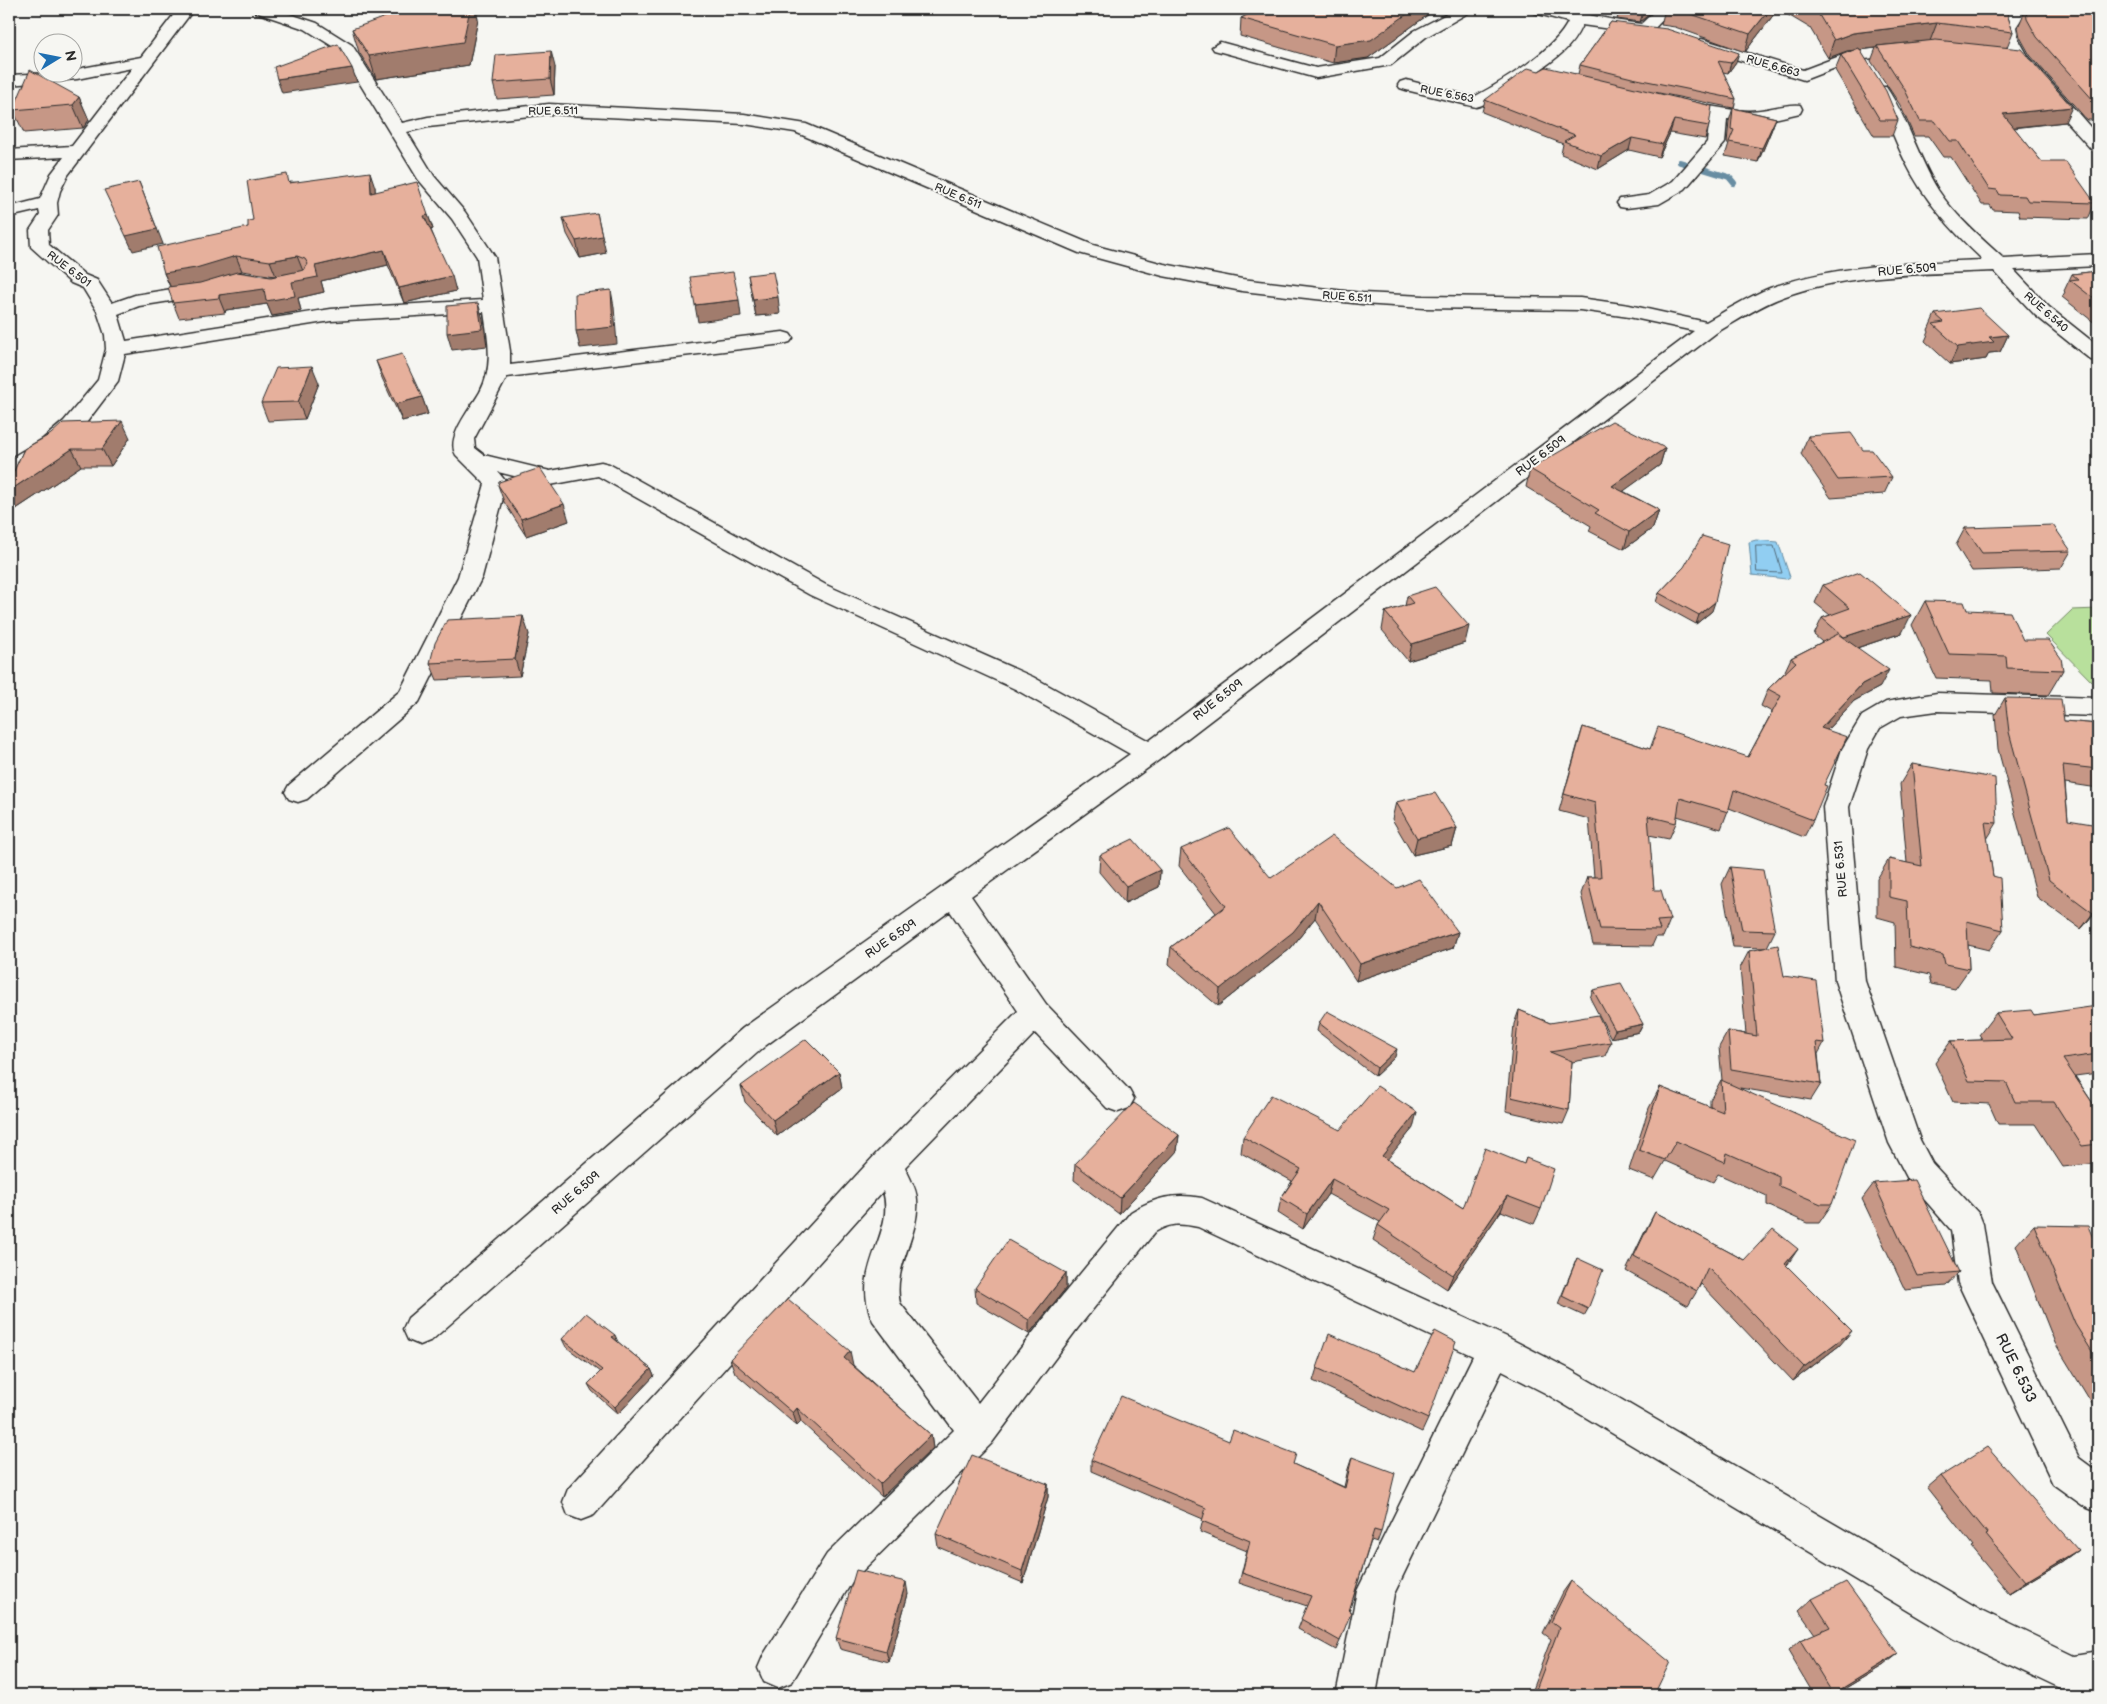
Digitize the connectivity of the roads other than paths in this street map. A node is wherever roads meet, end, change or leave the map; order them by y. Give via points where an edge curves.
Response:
1 (186, 9) edge
2 (260, 9) edge
3 (1466, 9) edge
4 (1536, 9) edge
5 (1665, 9) edge
6 (2020, 9) edge
7 (1576, 20) junction
8 (1645, 29) junction
9 (1668, 32) edge
10 (1686, 38) edge
11 (1220, 47) dead end
12 (1924, 48) edge
13 (145, 61) junction
14 (1865, 67) junction
15 (1530, 69) junction
16 (1549, 74) edge
17 (9, 80) edge
18 (1406, 86) dead end
19 (1656, 100) edge
20 (1794, 109) dead end
21 (1719, 113) junction
22 (397, 129) junction
23 (2098, 146) edge
24 (76, 150) junction
25 (9, 155) edge
26 (48, 203) junction
27 (1626, 203) dead end
28 (9, 212) edge
29 (2098, 260) edge
30 (1998, 264) junction
31 (226, 283) edge
32 (493, 305) junction
33 (107, 311) junction
34 (1709, 329) junction
35 (783, 338) dead end
36 (116, 349) junction
37 (2098, 356) edge
38 (499, 372) junction
39 (476, 460) junction
40 (9, 468) edge
41 (2098, 707) edge
42 (1150, 753) junction
43 (298, 792) dead end
44 (954, 894) junction
45 (1036, 1014) junction
46 (1118, 1099) dead end
47 (887, 1164) junction
48 (1967, 1224) joint
49 (420, 1329) dead end
50 (1495, 1348) junction
51 (978, 1432) junction
52 (2098, 1494) edge
53 (581, 1502) dead end
54 (778, 1668) dead end
55 (2098, 1671) edge
56 (1356, 1695) edge

1 - 13 street, RUE 6.501
2 - 22 street via 311,26 346,48
3 - 11 street via 1420,34 1385,62 1316,73
4 - 7 street
5 - 8 street
6 - 23 street via 2007,26 2013,57
7 - 8 street
7 - 15 street, RUE 6.563 via 1569,36
8 - 9 street
10 - 14 street, RUE 6.663 via 1803,75
12 - 14 street, RUE 6.663
13 - 17 street via 77,74
13 - 24 street, RUE 6.501
14 - 30 street, RUE 6.540 via 1890,106 1931,193 1958,226
15 - 16 street
15 - 18 street, RUE 6.563 via 1476,102
19 - 21 street
20 - 21 street via 1753,115
21 - 27 street via 1716,143 1679,185 1653,200
22 - 32 street via 427,179 472,233 486,257
22 - 34 street, RUE 6.511 via 437,120 548,109 777,122 800,128 1086,249 1159,270 1315,294 1403,301 1578,304 1616,308
24 - 25 street
24 - 26 street, RUE 6.501 via 60,174
26 - 28 street
26 - 33 street, RUE 6.501 via 49,215 39,230 40,247 78,279 90,284
29 - 30 street, RUE 6.509
30 - 34 street, RUE 6.509 via 1886,272 1817,281 1786,289 1752,304
30 - 37 street, RUE 6.540 via 2042,311
31 - 33 street via 206,290 135,301
32 - 36 street via 331,315
32 - 38 street via 500,351
33 - 36 street, RUE 6.501
34 - 42 street, RUE 6.509
35 - 38 street
36 - 40 street, RUE 6.501 via 108,381 72,426 51,444
38 - 39 street via 463,439 464,450
39 - 42 street via 550,478 601,469 818,590 1024,682
39 - 43 street via 496,483 494,493 470,577 410,696
41 - 48 street, RUE 6.531 via 1937,702 1895,708 1871,722 1856,749 1836,807 1850,981 1905,1143 1921,1172
42 - 44 street, RUE 6.509
44 - 45 street
44 - 49 street, RUE 6.509 via 754,1037
45 - 46 street
45 - 47 street
47 - 51 street via 901,1198 900,1222 882,1279 880,1296 885,1310
47 - 53 street
48 - 52 street, RUE 6.533 via 1975,1283 2066,1471
50 - 51 street via 1202,1213 1175,1207 1158,1212 1143,1222
50 - 55 street via 1675,1449 1969,1625 2072,1675
50 - 56 street via 1376,1591
51 - 54 street via 840,1566

